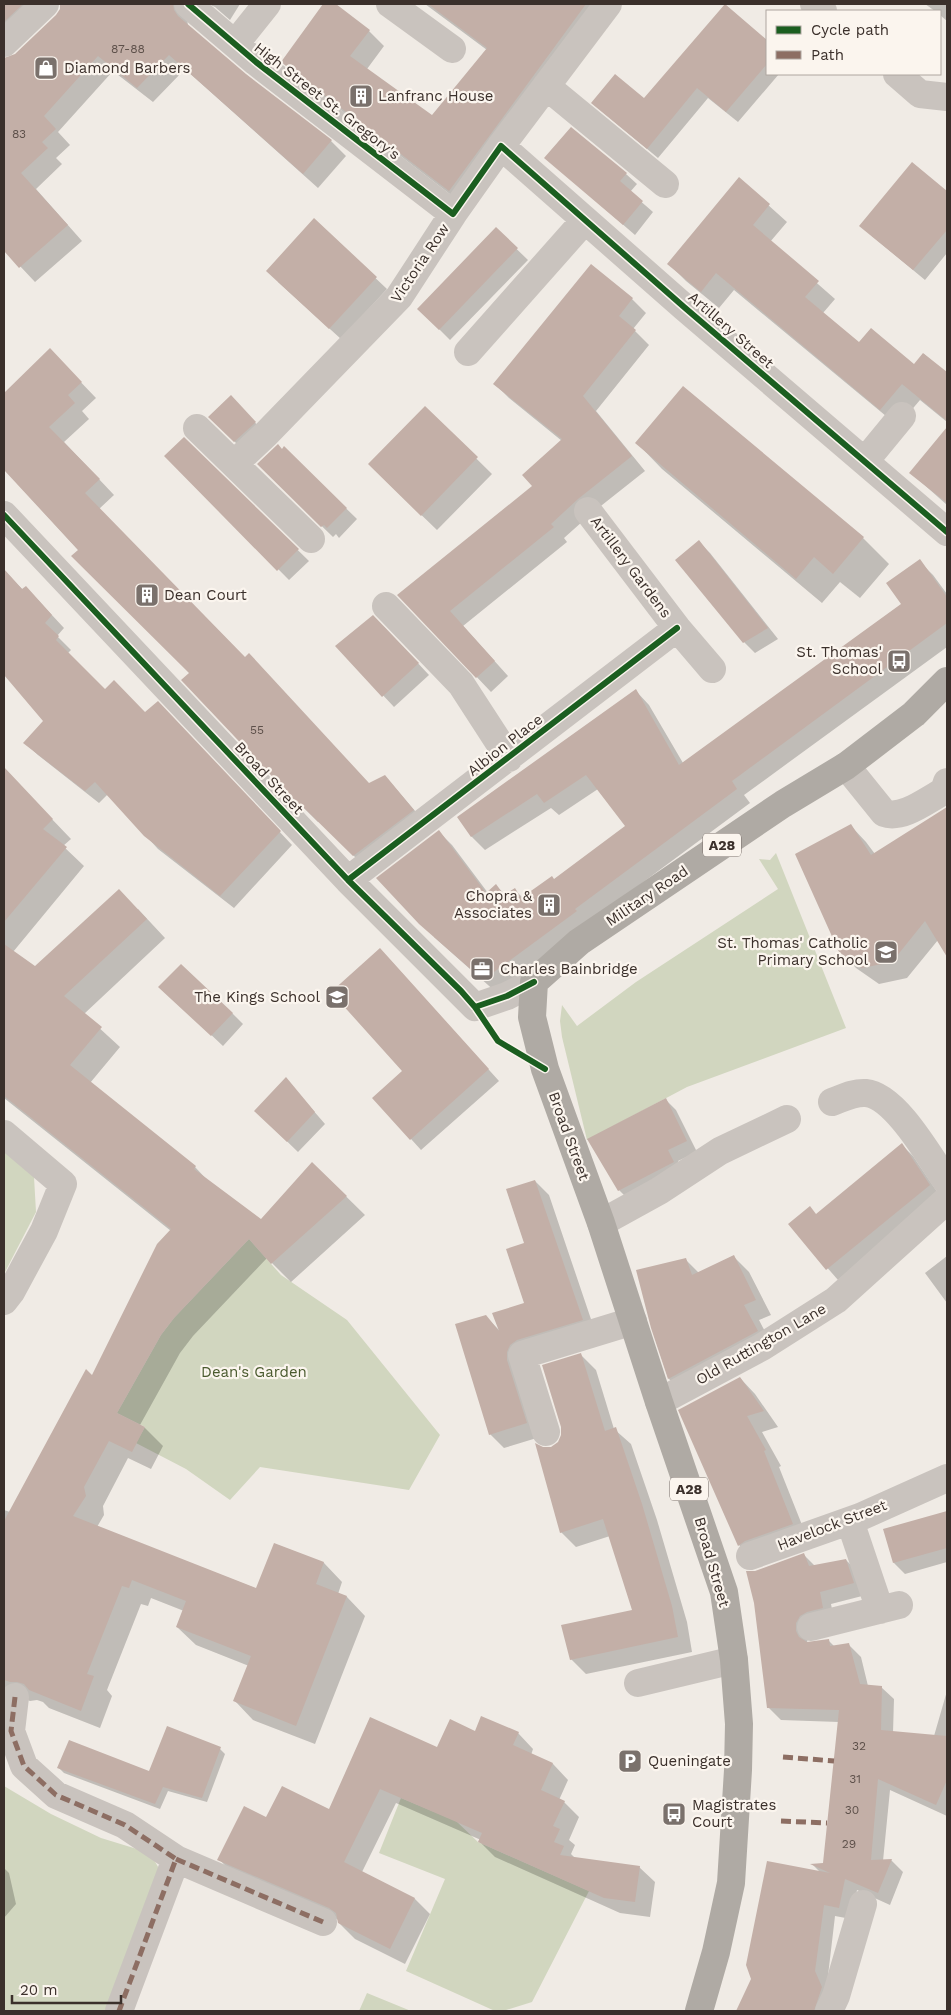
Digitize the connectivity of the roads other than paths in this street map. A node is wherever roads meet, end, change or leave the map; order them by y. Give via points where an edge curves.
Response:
1 (45, 4) edge
2 (188, 4) edge
3 (267, 4) edge
4 (390, 4) edge
5 (608, 4) edge
6 (4, 43) edge
7 (235, 44) junction
8 (452, 49) dead end
9 (898, 75) edge
10 (546, 86) junction
11 (947, 97) edge
12 (501, 146) junction
13 (665, 184) dead end
14 (453, 214) junction
15 (585, 220) junction
16 (468, 352) dead end
17 (902, 416) dead end
18 (197, 428) dead end
19 (865, 461) junction
20 (234, 464) junction
21 (588, 511) dead end
22 (4, 515) edge
23 (943, 518) edge
24 (311, 539) dead end
25 (386, 606) dead end
26 (677, 628) junction
27 (712, 669) dead end
28 (947, 681) edge
29 (947, 695) edge
30 (914, 714) junction
31 (509, 758) junction
32 (846, 766) junction
33 (947, 782) edge
34 (348, 880) junction
35 (534, 982) junction
36 (832, 1102) dead end
37 (787, 1119) dead end
38 (4, 1134) edge
39 (947, 1182) edge
40 (947, 1200) edge
41 (601, 1223) junction
42 (4, 1301) edge
43 (633, 1321) junction
44 (659, 1402) junction
45 (546, 1432) dead end
46 (947, 1478) edge
47 (850, 1521) junction
48 (750, 1556) dead end
49 (811, 1627) dead end
50 (734, 1660) junction
51 (638, 1683) dead end
52 (15, 1697) dead end
53 (176, 1859) junction
54 (863, 1904) dead end
55 (323, 1922) dead end
56 (119, 2011) edge
57 (700, 2011) edge
58 (829, 2011) edge

1 - 6 street
2 - 7 street, High Street St. Gregory's
3 - 7 street
4 - 8 street
5 - 10 street, Victoria Row
7 - 14 street, High Street St. Gregory's
9 - 11 street via 920,94
10 - 12 street, Victoria Row
10 - 13 street
12 - 14 street, Victoria Row
12 - 15 street, Artillery Street
14 - 20 street, Victoria Row via 400,297
15 - 16 street
15 - 19 street, Artillery Street
17 - 19 street
18 - 20 street
19 - 23 street, Artillery Street
20 - 24 street
21 - 26 street, Artillery Gardens
22 - 34 street, Broad Street
25 - 31 street via 461,684
26 - 27 street, Artillery Gardens
26 - 31 street, Albion Place
28 - 30 highway, Military Road / A28
29 - 30 highway, Military Road / A28
30 - 32 highway, Military Road / A28
31 - 34 street, Albion Place
32 - 33 street via 884,813 890,815 902,813 944,791
32 - 35 highway, Military Road / A28 via 783,804 579,942
34 - 35 street, Broad Street via 475,1007
35 - 41 highway, Broad Street / A28 via 532,1017 545,1070
36 - 39 street via 866,1093 884,1100 899,1113
37 - 41 street via 720,1151 659,1191
38 - 42 street via 63,1184 44,1231
40 - 44 street, Old Ruttington Lane via 836,1300 762,1347
41 - 43 highway, Broad Street / A28
43 - 44 highway, Broad Street / A28
43 - 45 street via 522,1355
44 - 50 highway, Broad Street / A28 via 724,1592
46 - 47 street, Havelock Street
47 - 48 street, Havelock Street
47 - 49 street via 890,1608
50 - 51 street
50 - 57 highway, Broad Street / A28 via 739,1742 731,1883
52 - 53 street via 11,1731 24,1766 56,1795 125,1825
53 - 55 street
53 - 56 street
54 - 58 street

